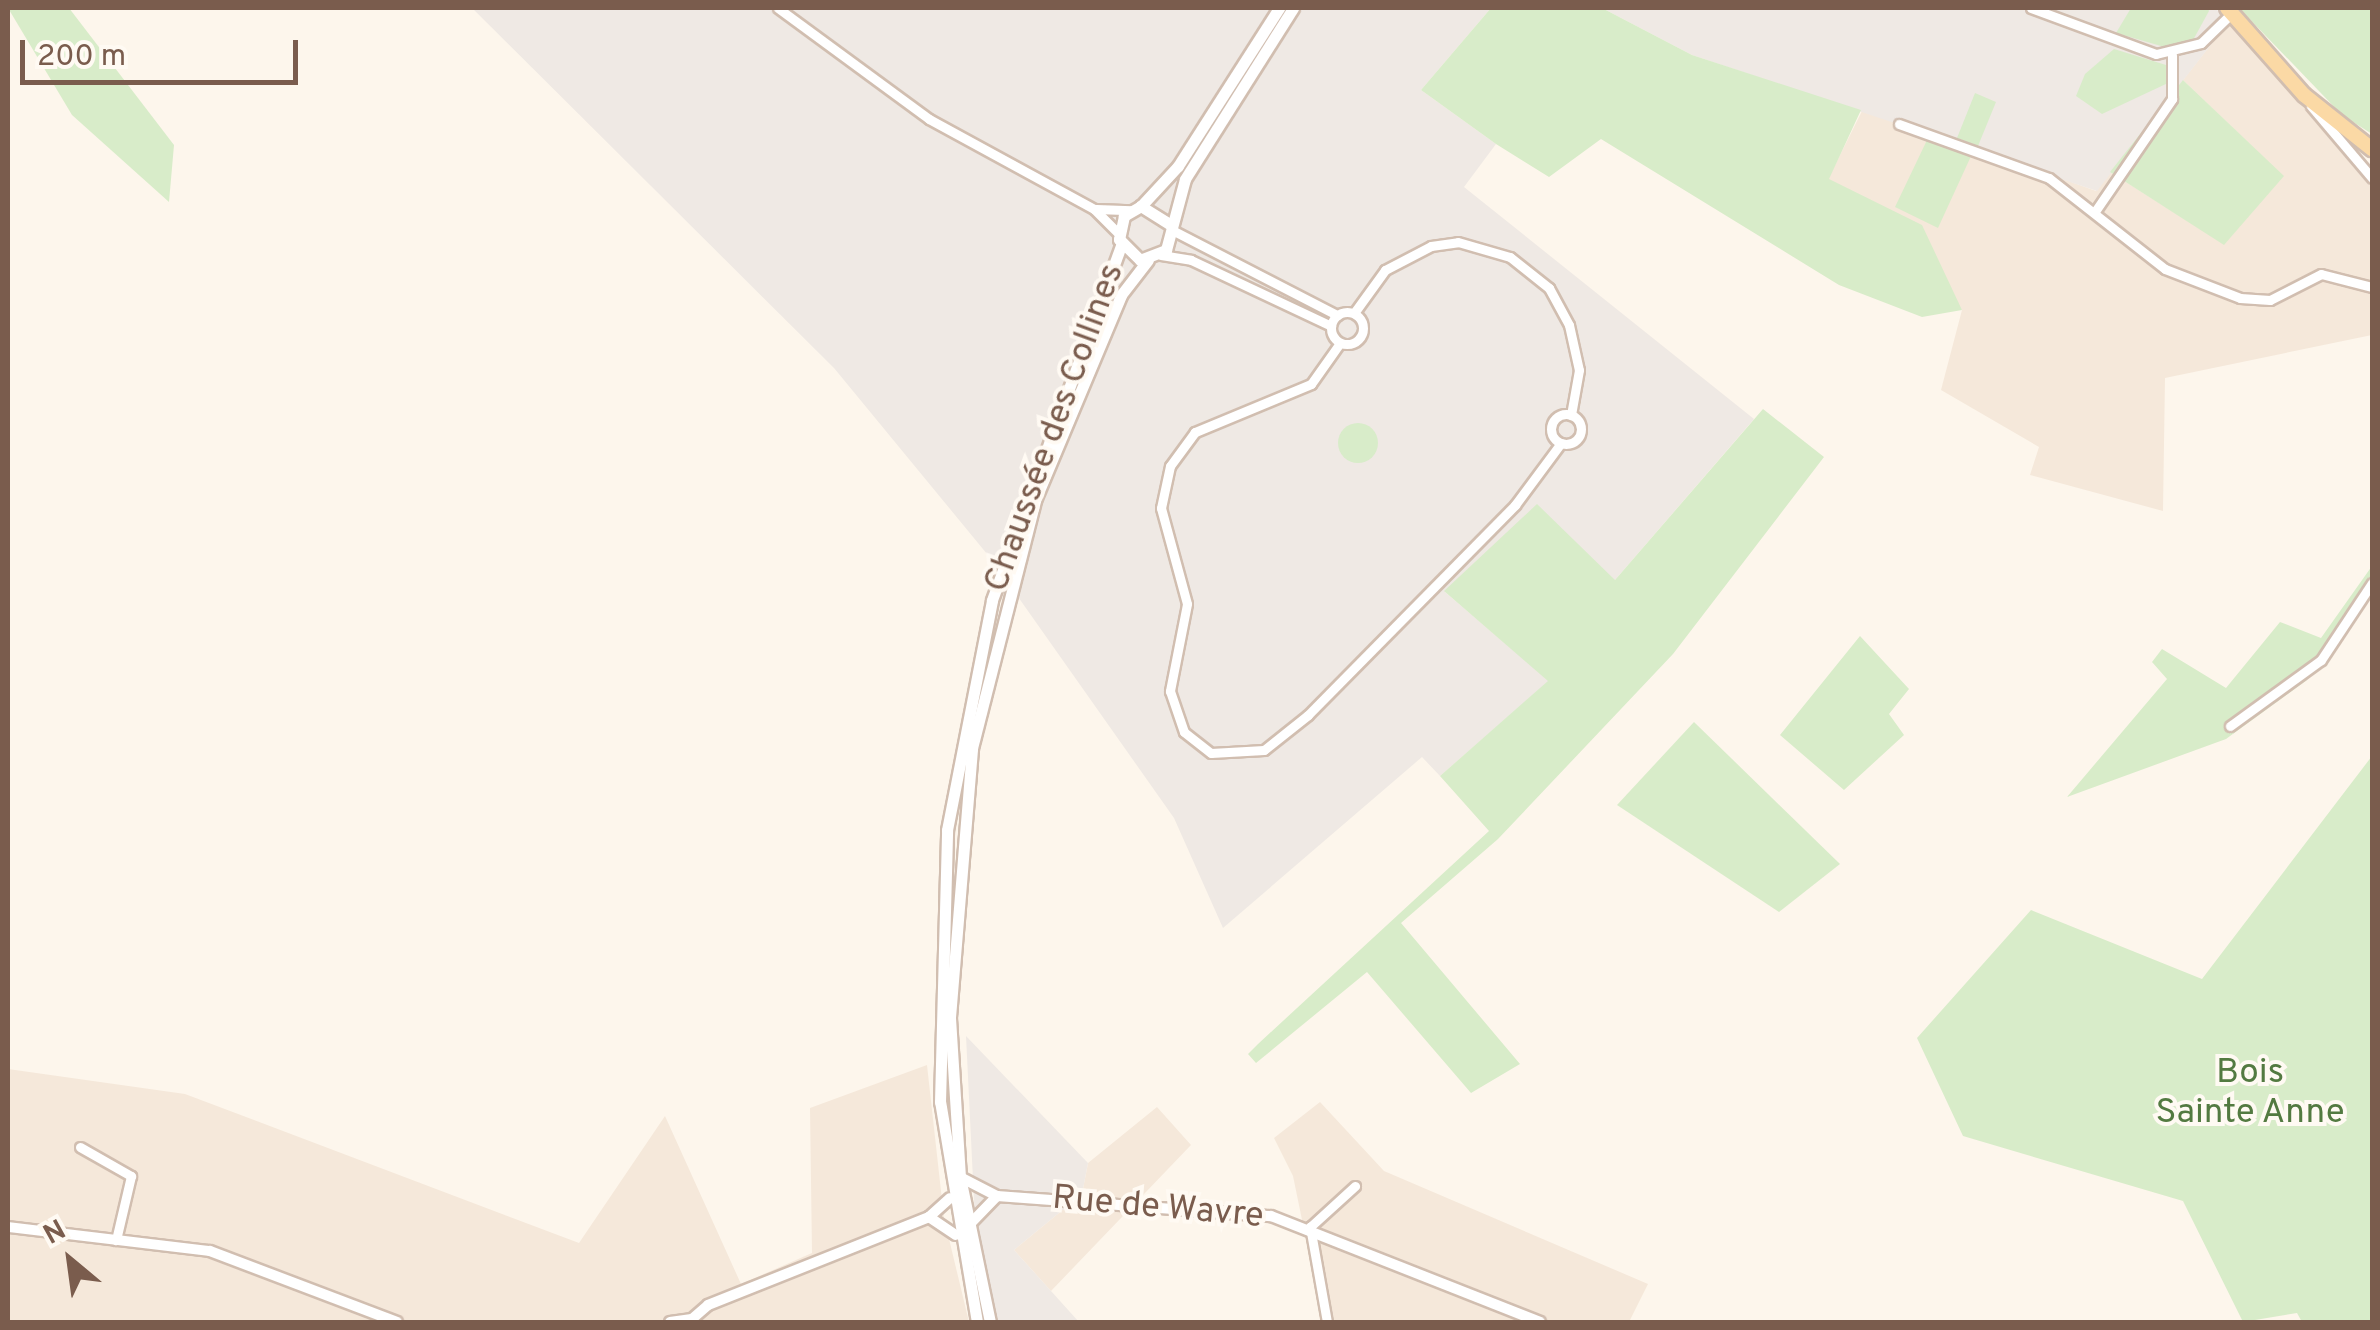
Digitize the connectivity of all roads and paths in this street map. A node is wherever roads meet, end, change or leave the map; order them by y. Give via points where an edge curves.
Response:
1 (778, 8) edge
2 (1293, 8) edge
3 (2030, 8) edge
4 (1278, 10) edge
5 (2229, 10) edge
6 (2172, 54) junction
7 (2304, 96) junction
8 (1899, 124) dead end
9 (2372, 149) edge
10 (2372, 178) edge
11 (1136, 208) junction
12 (1094, 209) junction
13 (2096, 210) junction
14 (1172, 228) junction
15 (1120, 239) junction
16 (1155, 258) junction
17 (2372, 287) edge
18 (1354, 313) junction
19 (1336, 315) junction
20 (1331, 326) junction
21 (1340, 343) junction
22 (1572, 415) junction
23 (1560, 443) junction
24 (2372, 583) edge
25 (2230, 726) dead end
26 (80, 1147) dead end
27 (960, 1176) junction
28 (1355, 1186) dead end
29 (997, 1196) junction
30 (956, 1199) junction
31 (929, 1216) junction
32 (8, 1227) edge
33 (1310, 1227) junction
34 (962, 1235) junction
35 (116, 1240) junction
36 (694, 1321) edge
37 (398, 1322) edge
38 (670, 1322) edge
39 (976, 1322) edge
40 (990, 1322) edge
41 (1326, 1322) edge
42 (1540, 1322) edge

1 - 12 street via 970,146
2 - 14 main road via 1185,179
3 - 6 street
4 - 11 main road via 1178,166
5 - 6 street via 2202,44
5 - 7 main road
6 - 13 street via 2172,100
7 - 9 main road
7 - 10 street
8 - 13 street via 2035,172
11 - 12 street
11 - 14 main road
11 - 15 main road, Chaussée des Collines
12 - 15 street
13 - 17 street via 2165,269 2252,301 2321,274
14 - 16 main road, Chaussée des Collines
14 - 19 street
15 - 16 main road
15 - 30 main road, Chaussée des Collines via 992,600 959,742 940,901
16 - 20 street
16 - 27 main road, Chaussée des Collines via 1082,379 1000,615 953,904
18 - 19 street
18 - 21 street via 1362,335
18 - 22 street via 1385,270 1431,246 1458,242 1510,257 1549,288 1569,325 1580,370
19 - 20 street
20 - 21 street
21 - 23 street via 1312,384 1206,426 1170,466 1162,508 1188,604 1170,691 1184,732 1211,753 1252,754 1298,724 1516,505
22 - 23 street via 1552,424
22 - 23 street via 1581,434
24 - 25 street via 2321,660
26 - 35 street via 131,1176
27 - 29 street, Rue de Wavre
27 - 30 main road, Chaussée des Collines
28 - 33 street
29 - 33 street, Rue de Wavre via 1229,1209
29 - 34 street via 974,1212
30 - 31 street
30 - 34 main road, Chaussée des Collines
31 - 34 street
31 - 36 street via 708,1305
32 - 35 street
33 - 41 street
33 - 42 street, Rue de Wavre
34 - 39 main road, Chaussée des Collines
34 - 40 main road, Chaussée des Collines
35 - 37 street via 251,1262
36 - 38 street

